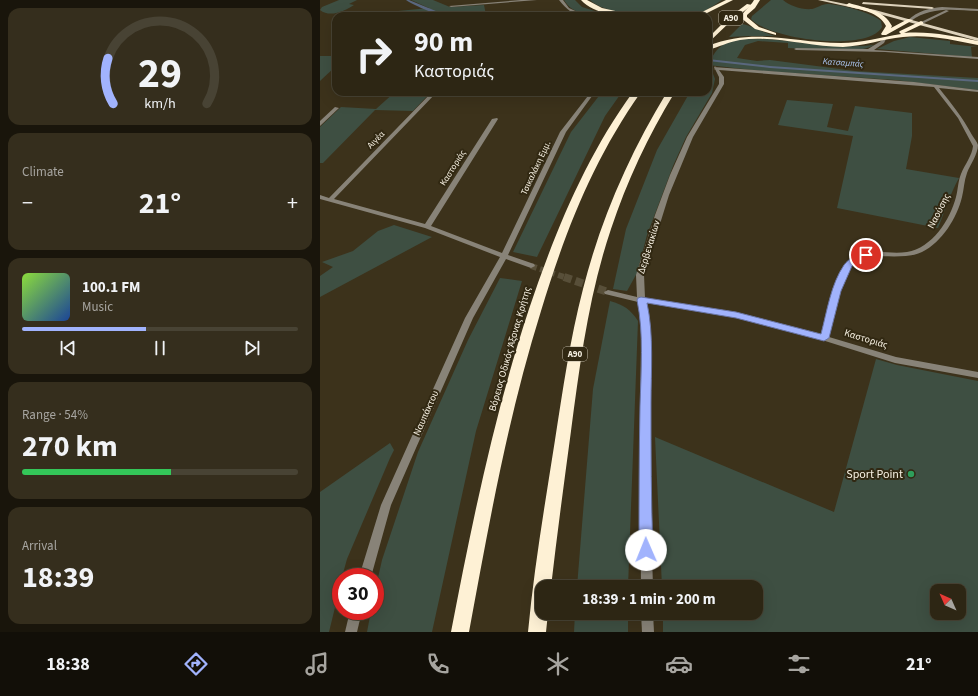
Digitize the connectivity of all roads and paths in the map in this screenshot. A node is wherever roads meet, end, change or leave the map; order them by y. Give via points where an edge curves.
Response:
1 (479, 0) edge
2 (536, 0) edge
3 (561, 0) edge
4 (579, 0) edge
5 (584, 0) edge
6 (730, 0) edge
7 (733, 0) edge
8 (757, 0) edge
9 (820, 0) edge
10 (845, 0) edge
11 (862, 3) junction
12 (488, 4) junction
13 (849, 5) junction
14 (451, 6) dead end
15 (932, 8) junction
16 (954, 9) junction
17 (978, 10) edge
18 (898, 11) dead end
19 (575, 12) edge
20 (604, 12) edge
21 (617, 12) edge
22 (706, 12) edge
23 (717, 13) dead end
24 (911, 17) junction
25 (928, 20) junction
26 (935, 22) dead end
27 (921, 23) junction
28 (957, 28) dead end
29 (978, 34) edge
30 (884, 36) junction
31 (712, 37) edge
32 (892, 37) junction
33 (978, 42) edge
34 (712, 46) edge
35 (796, 49) dead end
36 (870, 50) junction
37 (978, 58) edge
38 (934, 85) junction
39 (978, 91) edge
40 (431, 96) edge
41 (589, 96) edge
42 (634, 96) edge
43 (669, 96) edge
44 (337, 108) dead end
45 (495, 120) dead end
46 (320, 124) edge
47 (976, 144) edge
48 (320, 197) edge
49 (330, 200) junction
50 (427, 227) junction
51 (504, 257) junction
52 (531, 266) tunnel mouth
53 (608, 292) tunnel mouth
54 (641, 300) junction
55 (824, 338) junction
56 (978, 375) edge
57 (368, 568) edge
58 (647, 580) edge
59 (354, 620) edge
60 (648, 620) edge
61 (351, 632) edge
62 (460, 632) edge
63 (537, 632) edge
64 (648, 632) edge

1 - 12 street
2 - 12 street
3 - 19 street via 568,9
4 - 20 highway via 592,9
5 - 21 highway via 595,7
6 - 22 highway
7 - 23 highway, Α90
8 - 30 highway via 744,18 757,28 773,34 833,43
8 - 31 highway, Α90 via 729,20
9 - 13 main road
10 - 11 main road
11 - 15 main road
11 - 18 main road
12 - 14 street
13 - 24 main road
13 - 30 highway via 885,19 889,26
15 - 16 street
15 - 24 street
16 - 17 street
16 - 25 street
24 - 25 main road
24 - 27 main road
24 - 30 highway
25 - 26 main road
25 - 27 street
27 - 32 highway
27 - 33 main road
28 - 29 main road
30 - 32 highway
30 - 34 highway via 864,43 839,45 771,37 722,41
30 - 36 street via 883,42
32 - 33 highway via 918,34
35 - 36 street
36 - 37 street
38 - 39 street
38 - 47 street, Ναούσης via 960,118
38 - 54 street, Δερβενακίων via 716,68 722,79 721,87 709,102 689,137 675,170 640,275
40 - 49 street, Αιγέα
41 - 51 street, Τσικαλάκη Εμμ. via 563,132
42 - 62 highway, Βόρειος Οδικός Άξονας Κρήτης via 600,148 584,182 552,260 523,345 501,429
43 - 63 highway, Α90 via 650,126 623,184 606,229 589,288 569,388
44 - 46 street
45 - 50 street, Καστοριάς
47 - 55 street, Ναούσης via 976,151 963,172 958,198 942,232 924,249 912,254 866,255 848,265 837,291
48 - 49 street
49 - 50 street
50 - 51 street
51 - 52 street
51 - 57 street, Ναυπάκτου via 469,318 386,505
53 - 54 street, Καστοριάς
54 - 55 street, Καστοριάς via 736,315
54 - 58 street, Δερβενακίων via 645,314 647,368
55 - 56 street, Καστοριάς via 895,360
59 - 61 street
60 - 64 street

